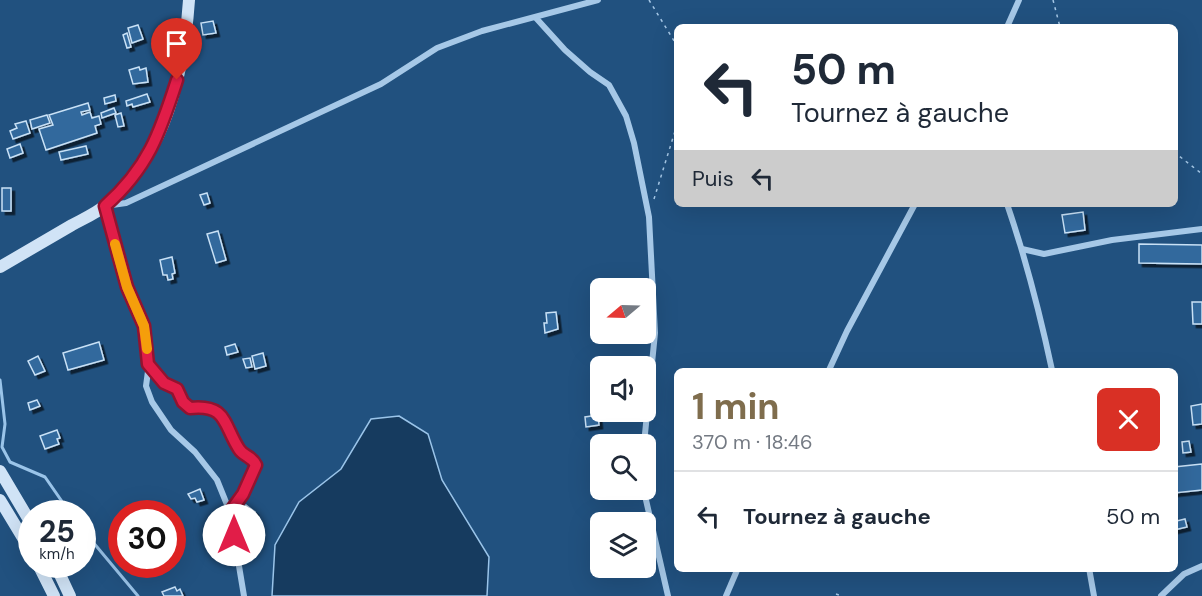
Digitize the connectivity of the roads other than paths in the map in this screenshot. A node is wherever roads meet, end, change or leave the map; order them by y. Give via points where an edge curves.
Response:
1 (189, 0) edge
2 (598, 0) edge
3 (1019, 0) edge
4 (536, 18) junction
5 (1008, 24) edge
6 (105, 206) junction
7 (913, 207) edge
8 (1008, 207) edge
9 (1202, 229) edge
10 (1022, 249) junction
11 (0, 267) edge
12 (148, 364) junction
13 (830, 368) edge
14 (1052, 368) edge
15 (645, 434) edge
16 (0, 471) edge
17 (0, 500) edge
18 (646, 500) edge
19 (18, 501) edge
20 (230, 512) junction
21 (18, 530) edge
22 (1202, 566) edge
23 (736, 572) edge
24 (1090, 572) edge
25 (45, 578) edge
26 (62, 578) edge
27 (54, 596) edge
28 (70, 596) edge
29 (244, 596) edge
30 (668, 596) edge
31 (726, 596) edge
32 (1094, 596) edge
33 (1161, 596) edge

1 - 6 street via 177,80 164,120 136,174
2 - 4 street
3 - 5 street
4 - 6 street via 482,31 437,48 381,84 126,203
4 - 15 street via 565,50 609,85 626,116 634,143 649,218 655,333
6 - 11 street
6 - 12 street via 127,287 144,326
7 - 13 street
8 - 10 street
9 - 10 street via 1112,240 1044,254
10 - 14 street
12 - 20 street via 146,386 152,402 171,430 217,480
12 - 20 street via 164,383 177,389 190,408 206,406 216,410 239,450 252,457 256,465 252,476
16 - 19 street
17 - 21 street
18 - 30 street
20 - 29 street
22 - 33 street via 1184,574
23 - 31 street
24 - 32 street
25 - 27 street
26 - 28 street

